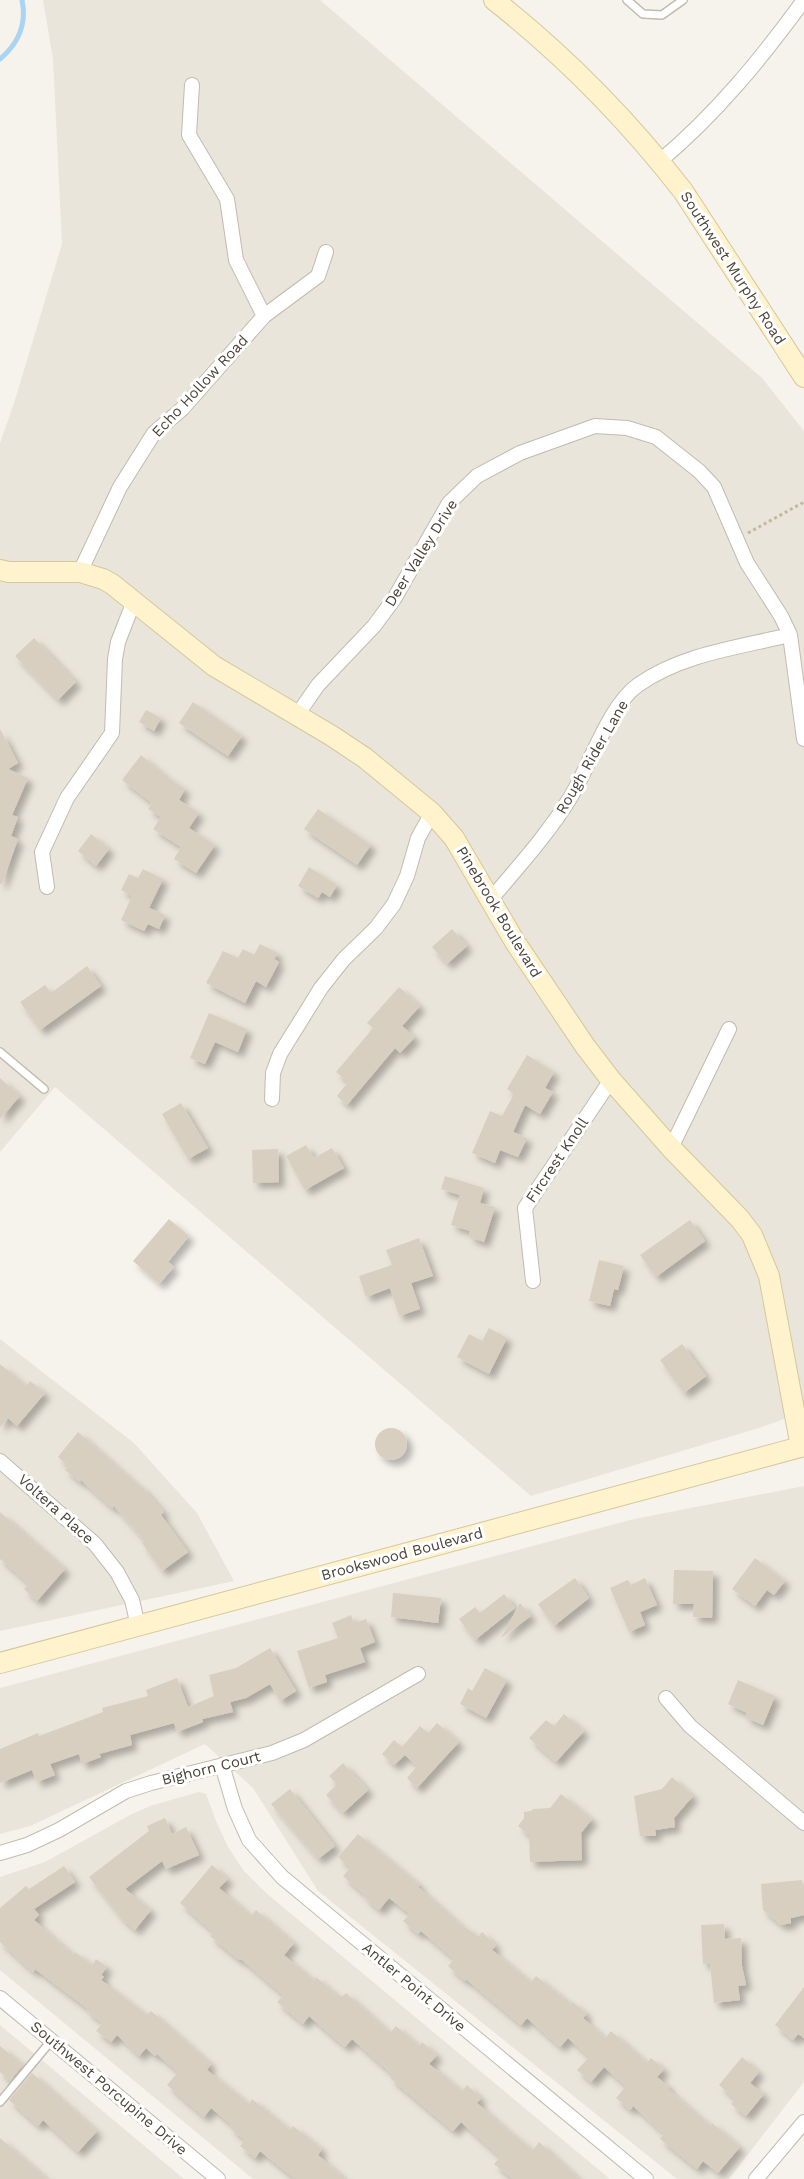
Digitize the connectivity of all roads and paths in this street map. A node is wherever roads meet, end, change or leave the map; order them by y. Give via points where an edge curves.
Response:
1 (494, 0) edge
2 (627, 0) edge
3 (683, 0) edge
4 (804, 0) edge
5 (192, 85) dead end
6 (660, 161) junction
7 (326, 252) dead end
8 (264, 316) junction
9 (804, 377) edge
10 (804, 502) edge
11 (736, 539) junction
12 (0, 570) edge
13 (80, 572) junction
14 (134, 601) junction
15 (790, 635) junction
16 (297, 715) junction
17 (804, 739) edge
18 (432, 813) junction
19 (47, 887) dead end
20 (491, 899) junction
21 (729, 1029) dead end
22 (0, 1052) edge
23 (611, 1080) junction
24 (44, 1089) dead end
25 (272, 1099) dead end
26 (671, 1148) junction
27 (533, 1281) dead end
28 (802, 1446) edge
29 (0, 1461) edge
30 (138, 1626) junction
31 (0, 1663) edge
32 (418, 1674) dead end
33 (666, 1698) dead end
34 (222, 1765) junction
35 (804, 1823) edge
36 (0, 1853) edge
37 (0, 1998) edge
38 (51, 2041) junction
39 (0, 2102) edge
40 (804, 2122) edge
41 (218, 2179) edge
42 (646, 2179) edge
43 (756, 2179) edge

1 - 6 main road, Southwest Murphy Road via 587,81
2 - 3 lane via 643,14 662,15
4 - 6 street via 724,101
5 - 8 street via 189,135 227,199 236,260
6 - 9 main road, Southwest Murphy Road via 694,206
7 - 8 street, Echo Hollow Road via 318,276
8 - 13 street, Echo Hollow Road via 182,409 154,433 120,487
10 - 11 path
11 - 15 street, Deer Valley Drive
11 - 16 street, Deer Valley Drive via 714,487 656,437 627,428 595,426 520,453 477,476 448,503 394,599 318,685
12 - 13 main road, Pinebrook Boulevard
13 - 14 main road, Pinebrook Boulevard via 102,579
14 - 16 main road, Pinebrook Boulevard via 214,666
14 - 19 street via 116,650 112,733 67,798 42,852
15 - 17 street, Deer Valley Drive
15 - 20 street, Rough Rider Lane via 700,657 655,674 636,686 612,716 569,800
16 - 18 main road, Pinebrook Boulevard via 365,758
18 - 20 main road, Pinebrook Boulevard via 454,838
18 - 25 street via 418,838 394,904 321,988 280,1054 273,1073
20 - 23 main road, Pinebrook Boulevard via 546,989
21 - 26 street
22 - 24 lane
23 - 26 main road, Pinebrook Boulevard
23 - 27 street, Fircrest Knoll via 525,1208
26 - 28 main road, Pinebrook Boulevard via 741,1219 761,1253 774,1299
28 - 30 main road, Brookswood Boulevard
29 - 30 street, Voltera Place via 95,1544 132,1600
30 - 31 main road, Brookswood Boulevard
32 - 34 street, Bighorn Court via 304,1740 272,1753
33 - 35 street via 690,1726
34 - 36 street, Bighorn Court via 126,1791 59,1830
34 - 42 street, Antler Point Drive via 249,1840 282,1877
37 - 38 street, Southwest Porcupine Drive
38 - 39 lane
38 - 41 street, Southwest Porcupine Drive
40 - 43 street

